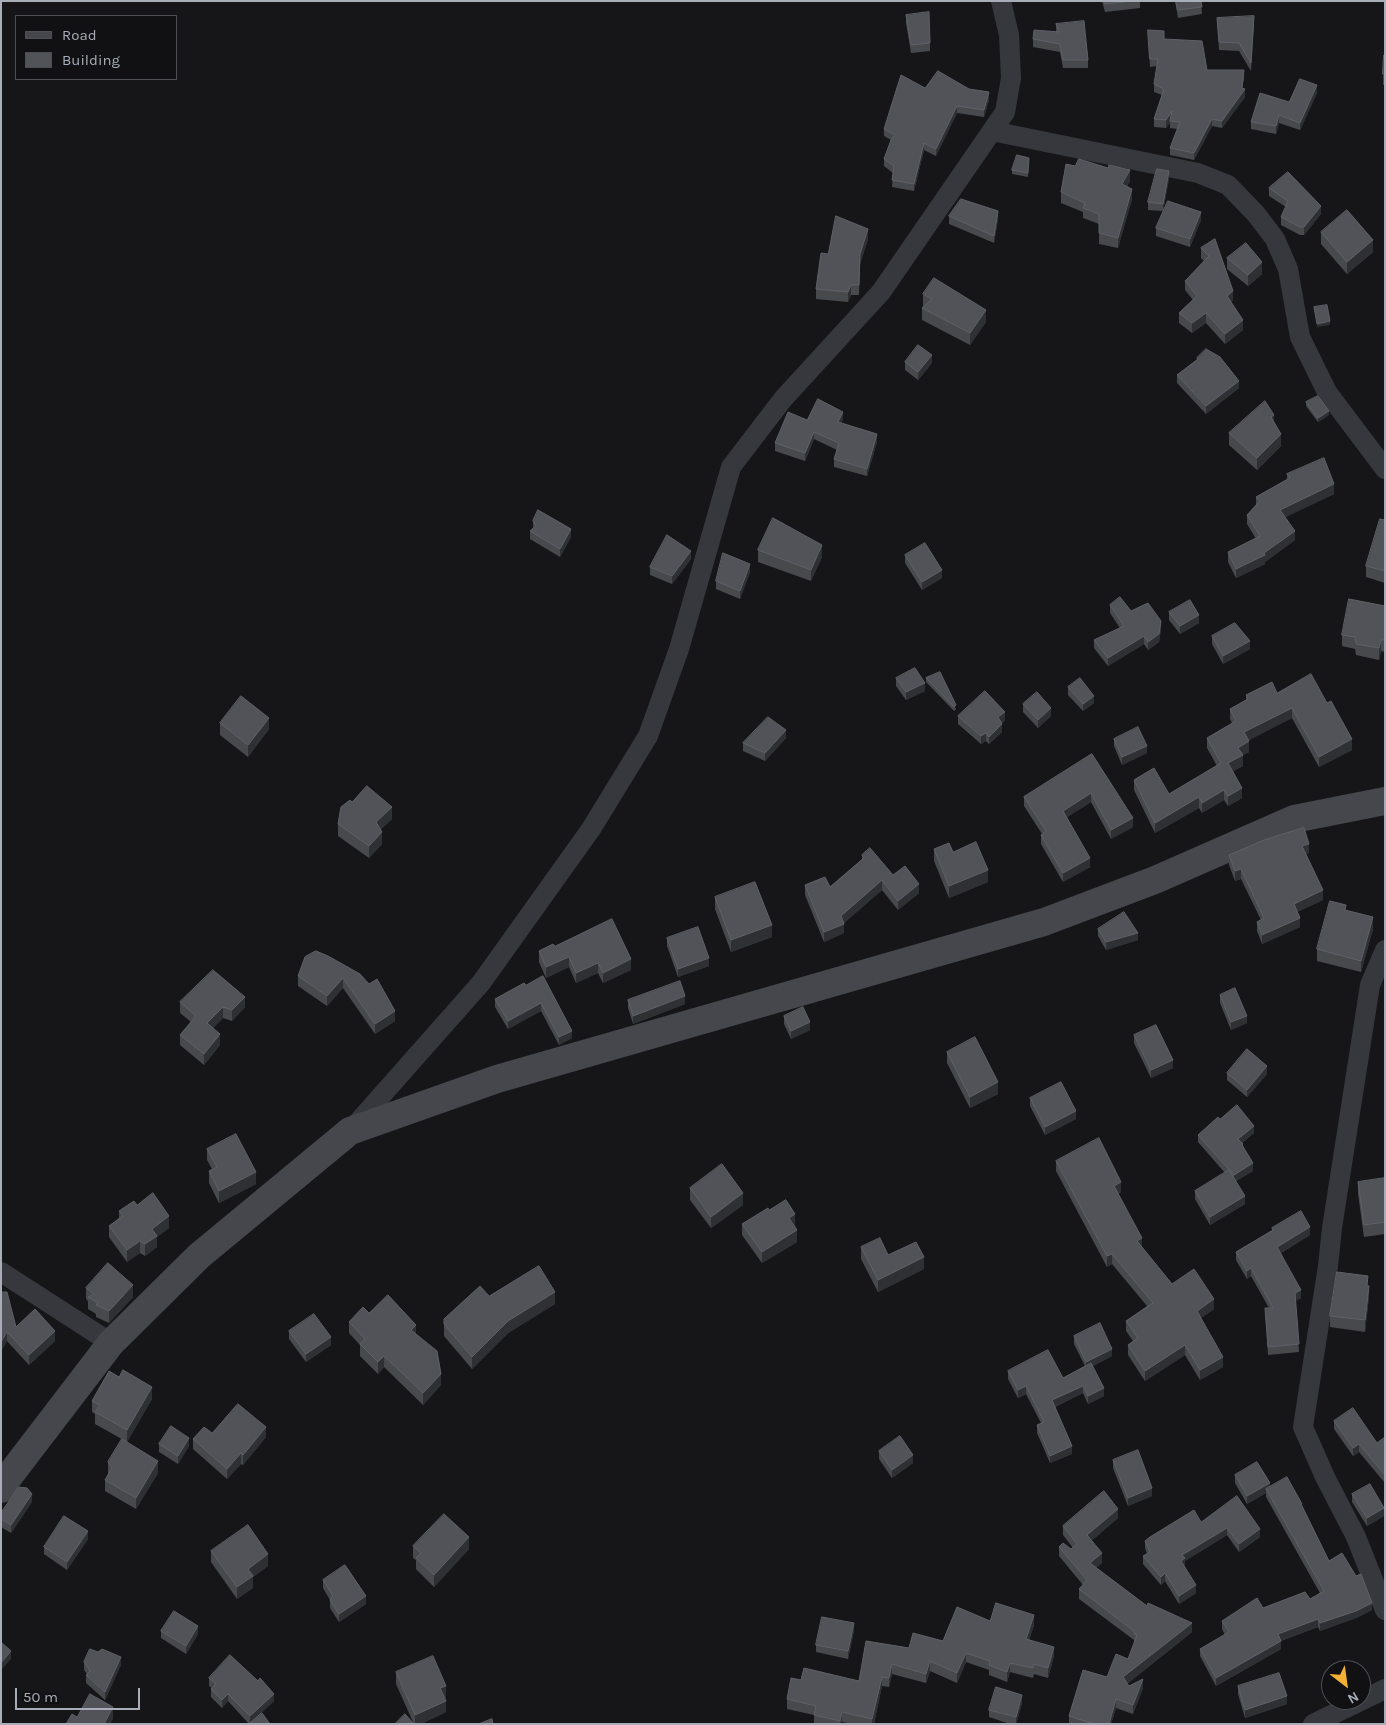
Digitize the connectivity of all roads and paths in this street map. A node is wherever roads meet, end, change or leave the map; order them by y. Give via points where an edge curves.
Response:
1 (1001, 1) edge
2 (992, 132) junction
3 (1385, 469) edge
4 (1385, 801) edge
5 (1385, 950) edge
6 (350, 1131) junction
7 (1, 1272) edge
8 (112, 1343) junction
9 (1, 1489) edge
10 (1385, 1610) edge
11 (1385, 1689) edge
12 (1313, 1724) edge

1 - 2 street via 1009,35 1011,78 1005,112
2 - 3 street via 1198,173 1228,185 1275,239 1288,269 1300,337 1327,392
2 - 6 street via 881,292 783,398 731,467 678,649 648,736 592,829 481,983
4 - 6 street via 1294,819 1155,880 1044,922 497,1079
5 - 10 street via 1370,985 1303,1427 1356,1537
6 - 8 street via 199,1256
7 - 8 street
8 - 9 street
11 - 12 street

